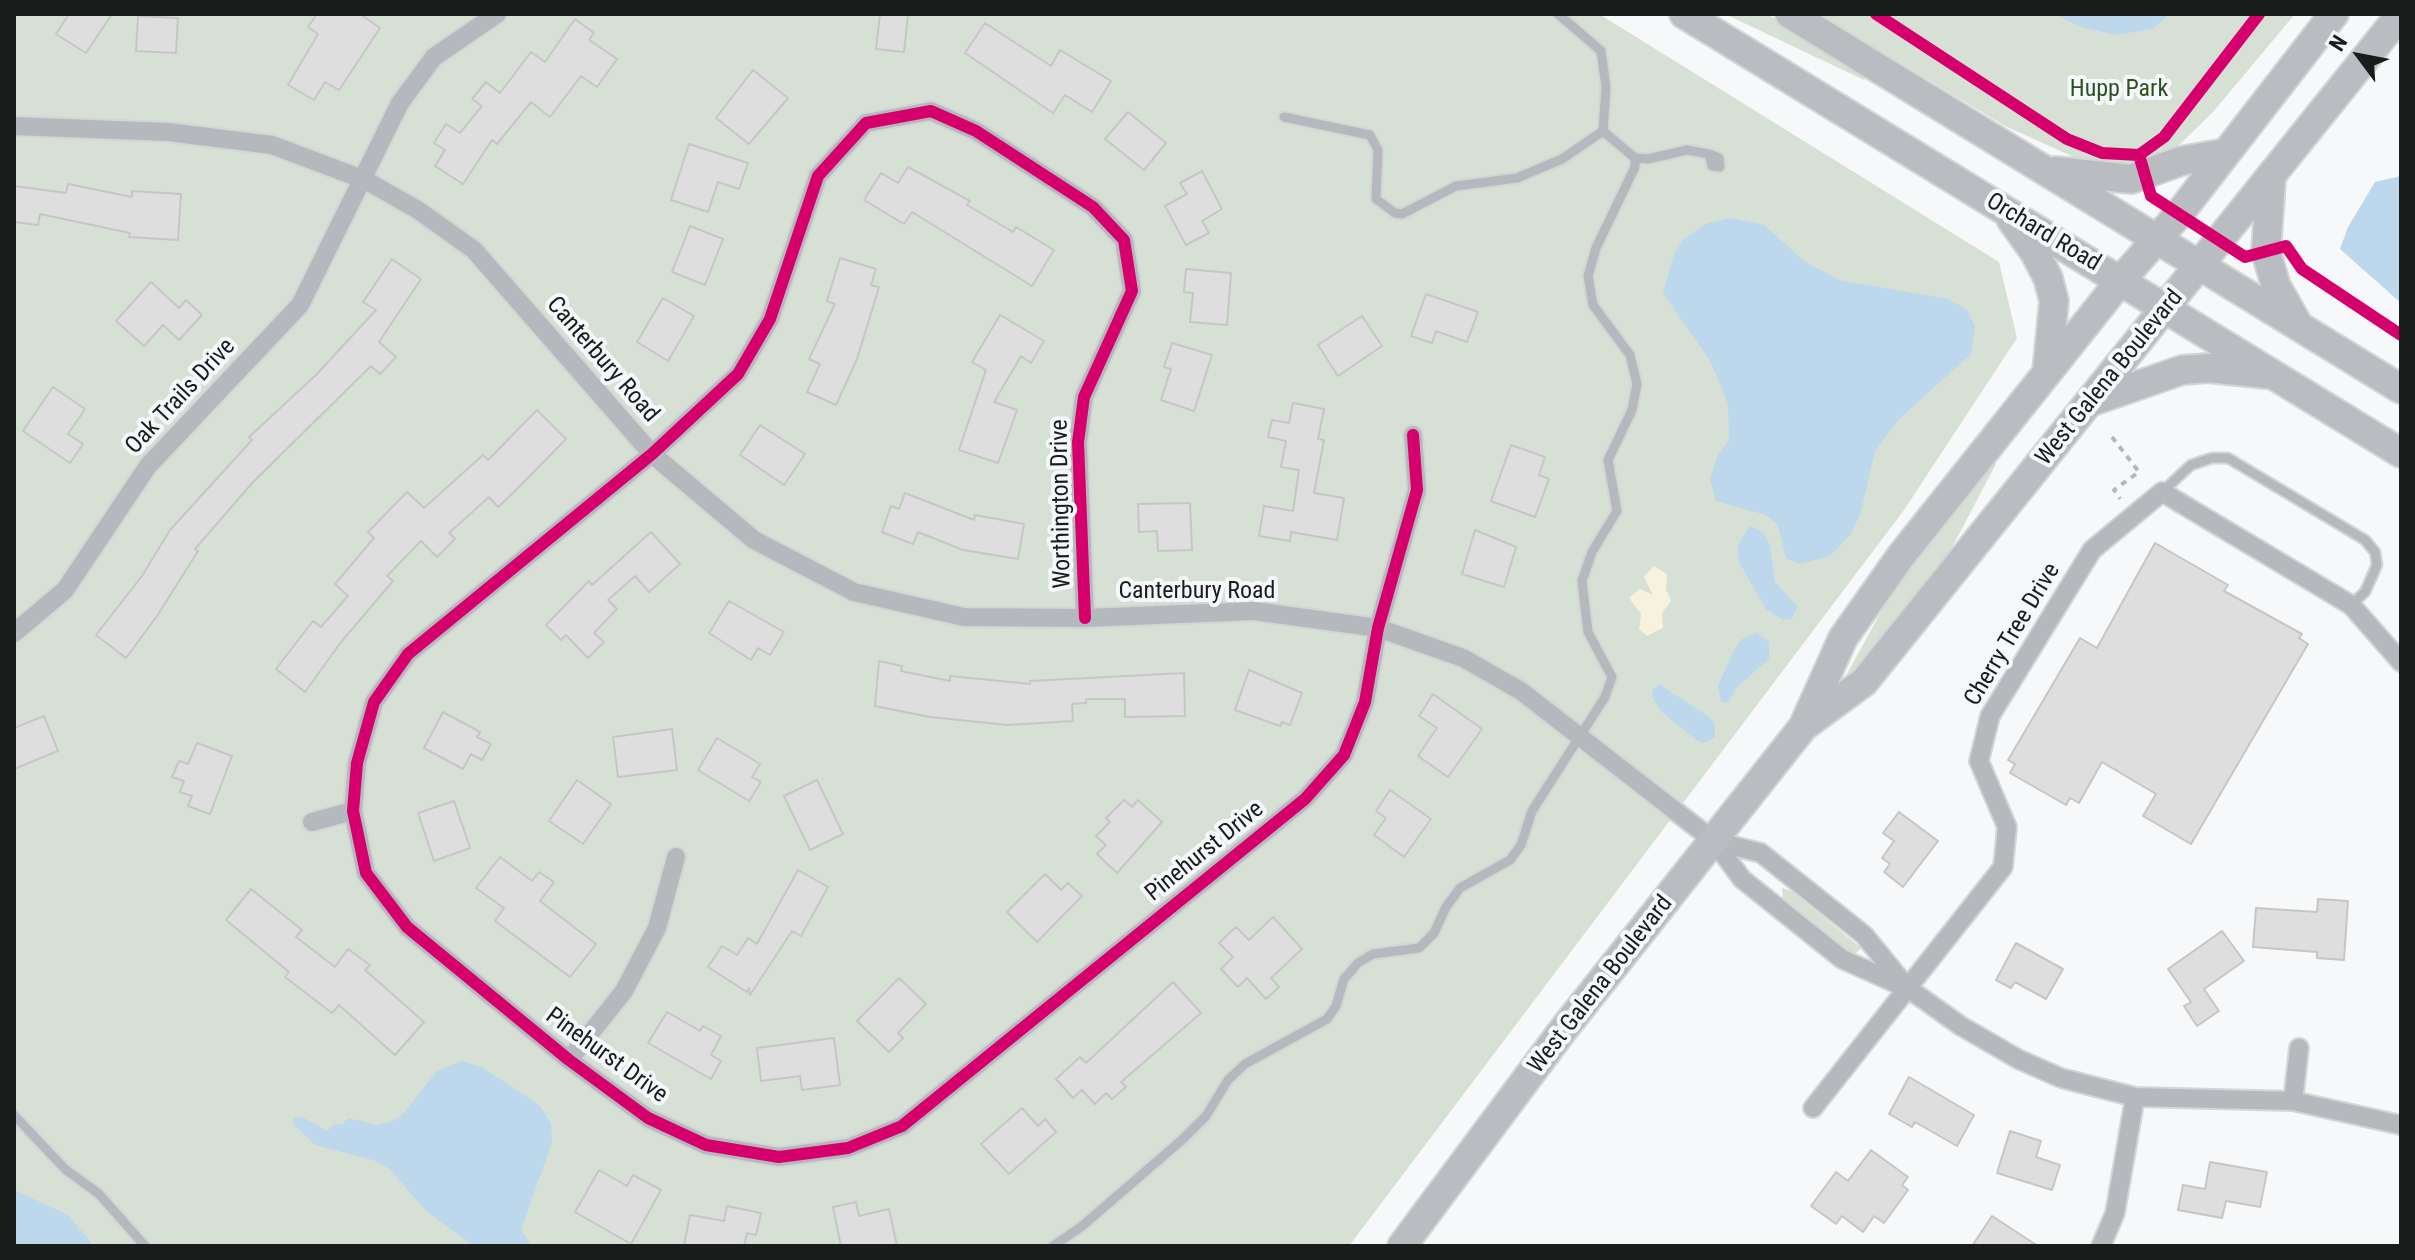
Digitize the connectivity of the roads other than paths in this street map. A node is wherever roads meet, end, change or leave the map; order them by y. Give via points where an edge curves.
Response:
1 (497, 14) edge
2 (1558, 14) edge
3 (1684, 14) edge
4 (1790, 14) edge
5 (2334, 14) edge
6 (2401, 14) edge
7 (1284, 117) dead end
8 (14, 126) edge
9 (1603, 131) junction
10 (2226, 153) junction
11 (1709, 154) dead end
12 (1635, 158) junction
13 (2043, 169) junction
14 (2272, 179) junction
15 (365, 180) junction
16 (2003, 208) junction
17 (2156, 239) junction
18 (2200, 266) junction
19 (2121, 280) junction
20 (2168, 308) junction
21 (2299, 327) junction
22 (2047, 372) junction
23 (2273, 375) junction
24 (2401, 389) edge
25 (2090, 402) junction
26 (1413, 435) dead end
27 (2401, 453) edge
28 (652, 454) junction
29 (2162, 492) junction
30 (2351, 605) junction
31 (1085, 618) junction
32 (1378, 628) junction
33 (14, 633) edge
34 (2401, 662) edge
35 (1803, 727) junction
36 (1580, 737) junction
37 (353, 811) junction
38 (312, 822) dead end
39 (1714, 841) junction
40 (676, 857) dead end
41 (1909, 989) junction
42 (2299, 1048) dead end
43 (569, 1060) junction
44 (2135, 1097) junction
45 (2293, 1101) junction
46 (1813, 1108) dead end
47 (14, 1115) edge
48 (2401, 1125) edge
49 (145, 1246) edge
50 (1053, 1246) edge
51 (1402, 1246) edge
52 (2101, 1246) edge

1 - 15 street, Oak Trails Drive via 434,57 400,103
2 - 9 lane via 1601,51 1606,87
3 - 16 main road, Orchard Road
4 - 13 main road
5 - 10 main road, West Galena Boulevard
6 - 14 main road, West Galena Boulevard
7 - 9 lane via 1370,135 1378,150 1376,199 1402,214 1456,186 1504,182 1544,166
8 - 15 street, Canterbury Road via 168,132 272,145
9 - 12 lane
10 - 13 main road via 2181,161 2131,179
10 - 17 main road, West Galena Boulevard
11 - 12 lane via 1687,150
12 - 36 lane via 1588,276 1593,305 1630,355 1637,384 1632,410 1608,460 1617,511 1592,552 1582,581 1588,632 1612,677
13 - 17 main road
14 - 18 main road, West Galena Boulevard
14 - 21 main road via 2266,252 2276,286
15 - 28 street, Canterbury Road via 474,250
15 - 33 street, Oak Trails Drive via 300,305 148,466 65,590
16 - 19 main road, Orchard Road
16 - 22 main road via 2048,278 2054,301
17 - 18 main road
17 - 19 main road, West Galena Boulevard
18 - 20 main road, West Galena Boulevard
18 - 21 main road
19 - 20 main road, Orchard Road
19 - 22 main road, West Galena Boulevard
20 - 23 main road, Orchard Road
20 - 25 main road, West Galena Boulevard
21 - 24 main road
22 - 35 main road, West Galena Boulevard via 1843,638
23 - 25 main road via 2182,370
23 - 27 main road, Orchard Road
25 - 35 main road, West Galena Boulevard via 1864,682
26 - 32 street, Pinehurst Drive via 1417,490
28 - 31 street, Canterbury Road via 754,540 854,592 964,617
28 - 31 street, Worthington Drive via 738,374 770,319 818,176 866,123 931,111 976,131 1093,207 1124,240 1132,291 1084,397 1078,442
28 - 37 street, Pinehurst Drive via 408,654 374,702 357,763
29 - 30 street
29 - 30 lane via 2191,465 2228,458 2365,540 2377,565 2365,592
29 - 41 street, Cherry Tree Drive via 2092,550 1990,716 1979,761 2007,827 2003,867
30 - 34 street
31 - 32 street, Canterbury Road via 1254,611
32 - 36 street, Canterbury Road via 1463,658 1521,691
32 - 43 street, Pinehurst Drive via 1365,702 1344,755 1305,799 902,1126 848,1148 779,1157 706,1145 648,1118
35 - 39 main road, West Galena Boulevard
36 - 39 street, Canterbury Road
36 - 50 lane via 1532,811 1517,852 1460,888 1425,943 1411,951 1373,954 1358,963 1344,979 1327,1019 1245,1064 1183,1139
37 - 38 street
37 - 43 street, Pinehurst Drive via 366,873 407,927
39 - 41 street via 1742,879 1842,959
39 - 41 street via 1761,853 1864,935
39 - 51 main road, West Galena Boulevard via 1563,1030
40 - 43 street via 657,928 624,991
41 - 44 street via 2018,1059 2061,1078
41 - 46 street, Cherry Tree Drive
42 - 45 street
44 - 45 street
44 - 52 street via 2115,1213
45 - 48 street
47 - 49 lane via 65,1169 99,1194

